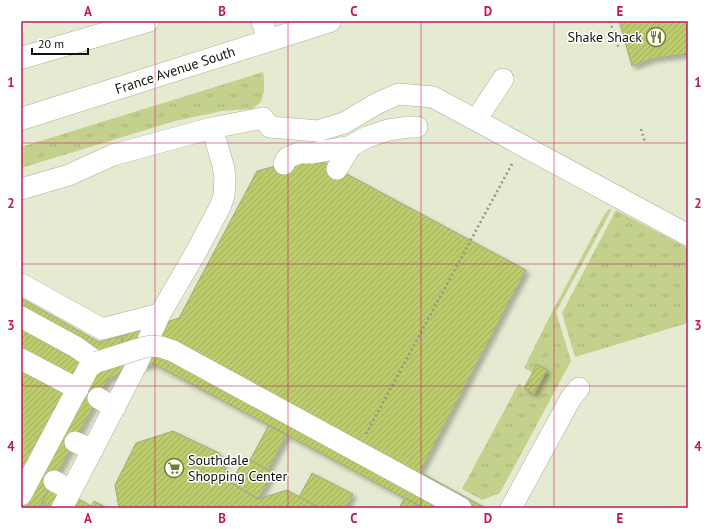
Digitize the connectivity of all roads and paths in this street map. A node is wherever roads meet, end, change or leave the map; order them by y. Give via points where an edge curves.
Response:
1 (148, 21) edge
2 (330, 21) edge
3 (610, 21) edge
4 (265, 31) edge
5 (618, 49) dead end
6 (21, 58) edge
7 (503, 78) dead end
8 (21, 119) edge
9 (476, 120) junction
10 (417, 127) dead end
11 (212, 128) junction
12 (641, 129) dead end
13 (644, 142) dead end
14 (351, 146) junction
15 (515, 158) dead end
16 (284, 164) dead end
17 (337, 169) dead end
18 (21, 189) edge
19 (688, 235) edge
20 (21, 284) edge
21 (160, 314) junction
22 (21, 317) edge
23 (21, 359) edge
24 (97, 362) junction
25 (579, 388) dead end
26 (78, 389) junction
27 (371, 439) dead end
28 (62, 493) edge
29 (21, 495) edge
30 (461, 508) edge
31 (511, 508) edge

1 - 6 main road
2 - 4 main road, France Avenue South
3 - 5 path
4 - 8 main road, France Avenue South
7 - 9 lane
9 - 11 lane via 433,97 398,94 344,123 318,131 270,127 263,118
9 - 19 lane
10 - 14 lane via 388,130 367,136
11 - 18 lane via 113,155 69,175
11 - 21 lane via 223,165 224,196 195,254
12 - 13 path
14 - 16 lane via 299,153 287,158
14 - 17 lane
15 - 27 path via 365,435
20 - 21 lane via 102,329
21 - 28 lane via 136,366 106,403
22 - 24 lane via 76,347
23 - 26 lane
24 - 26 lane via 89,368
24 - 30 lane, bridge via 145,347 161,347
25 - 31 lane via 571,398
26 - 29 lane

